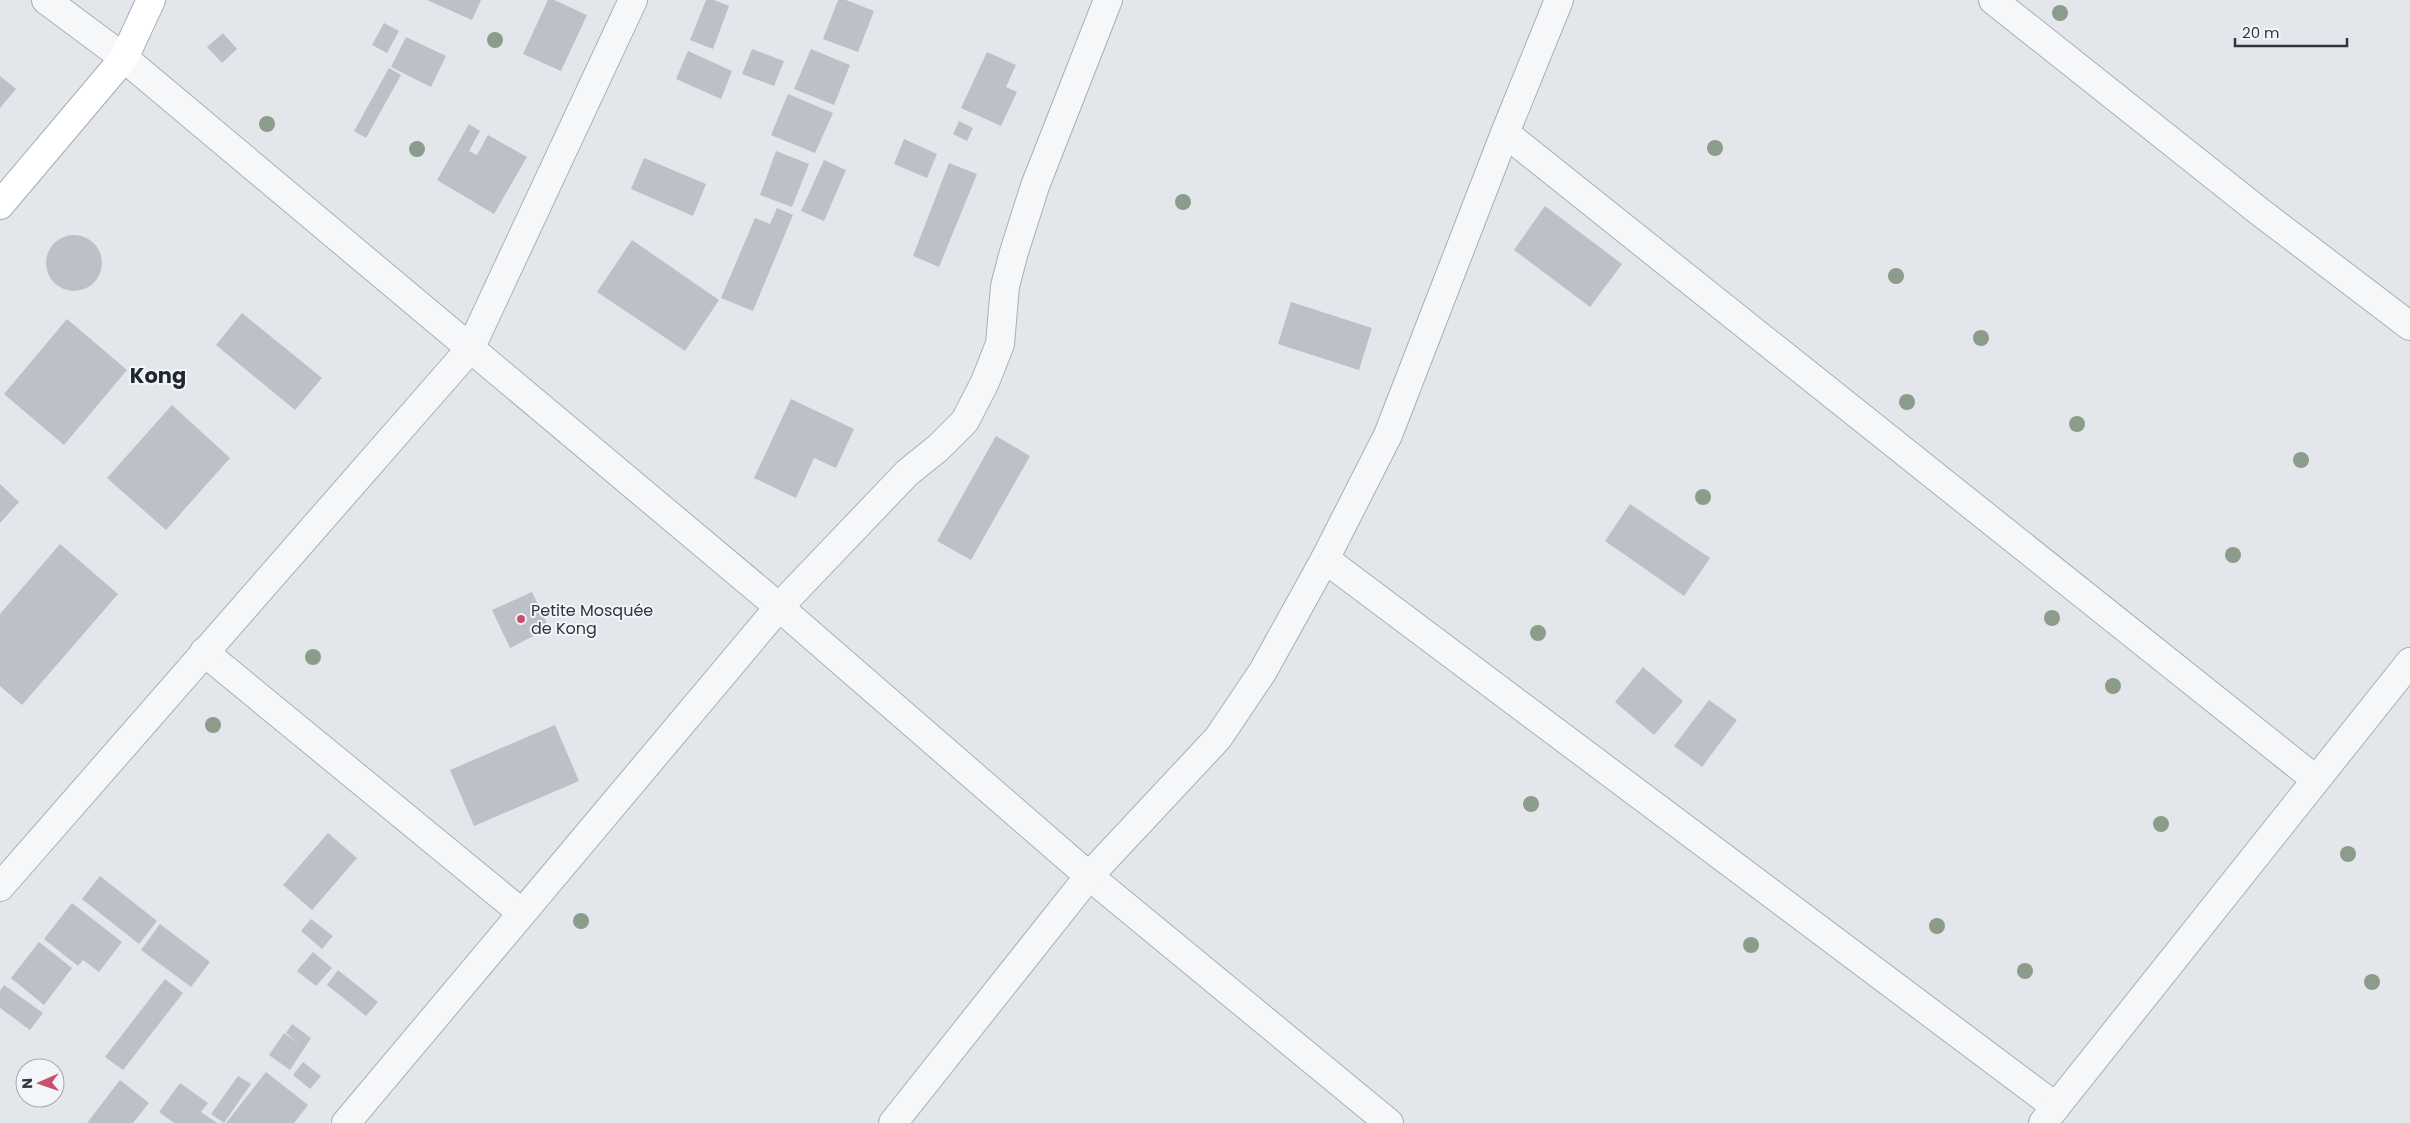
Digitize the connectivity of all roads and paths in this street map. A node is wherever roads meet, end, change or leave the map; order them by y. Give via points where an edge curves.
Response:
1 (46, 0) edge
2 (150, 0) edge
3 (634, 0) edge
4 (1108, 0) edge
5 (1559, 0) edge
6 (1993, 0) edge
7 (124, 58) junction
8 (1505, 133) junction
9 (0, 205) edge
10 (2410, 326) edge
11 (470, 348) junction
12 (1325, 559) junction
13 (779, 607) junction
14 (204, 652) junction
15 (2410, 662) edge
16 (2315, 779) junction
17 (1089, 876) junction
18 (0, 887) edge
19 (522, 913) junction
20 (2050, 1115) edge
21 (346, 1123) edge
22 (892, 1123) edge
23 (1389, 1123) edge

1 - 7 street
2 - 7 main road
3 - 11 street
4 - 13 street via 1035,186 1005,286 1000,344 965,422 907,473
5 - 8 street
6 - 10 street via 2260,212
7 - 9 main road
7 - 11 street
8 - 12 street via 1388,435
8 - 16 street
11 - 13 street
11 - 14 street
12 - 17 street via 1263,671 1218,738
12 - 20 street
13 - 17 street
13 - 19 street
14 - 18 street
14 - 19 street
15 - 16 street
16 - 20 street
17 - 22 street
17 - 23 street
19 - 21 street

